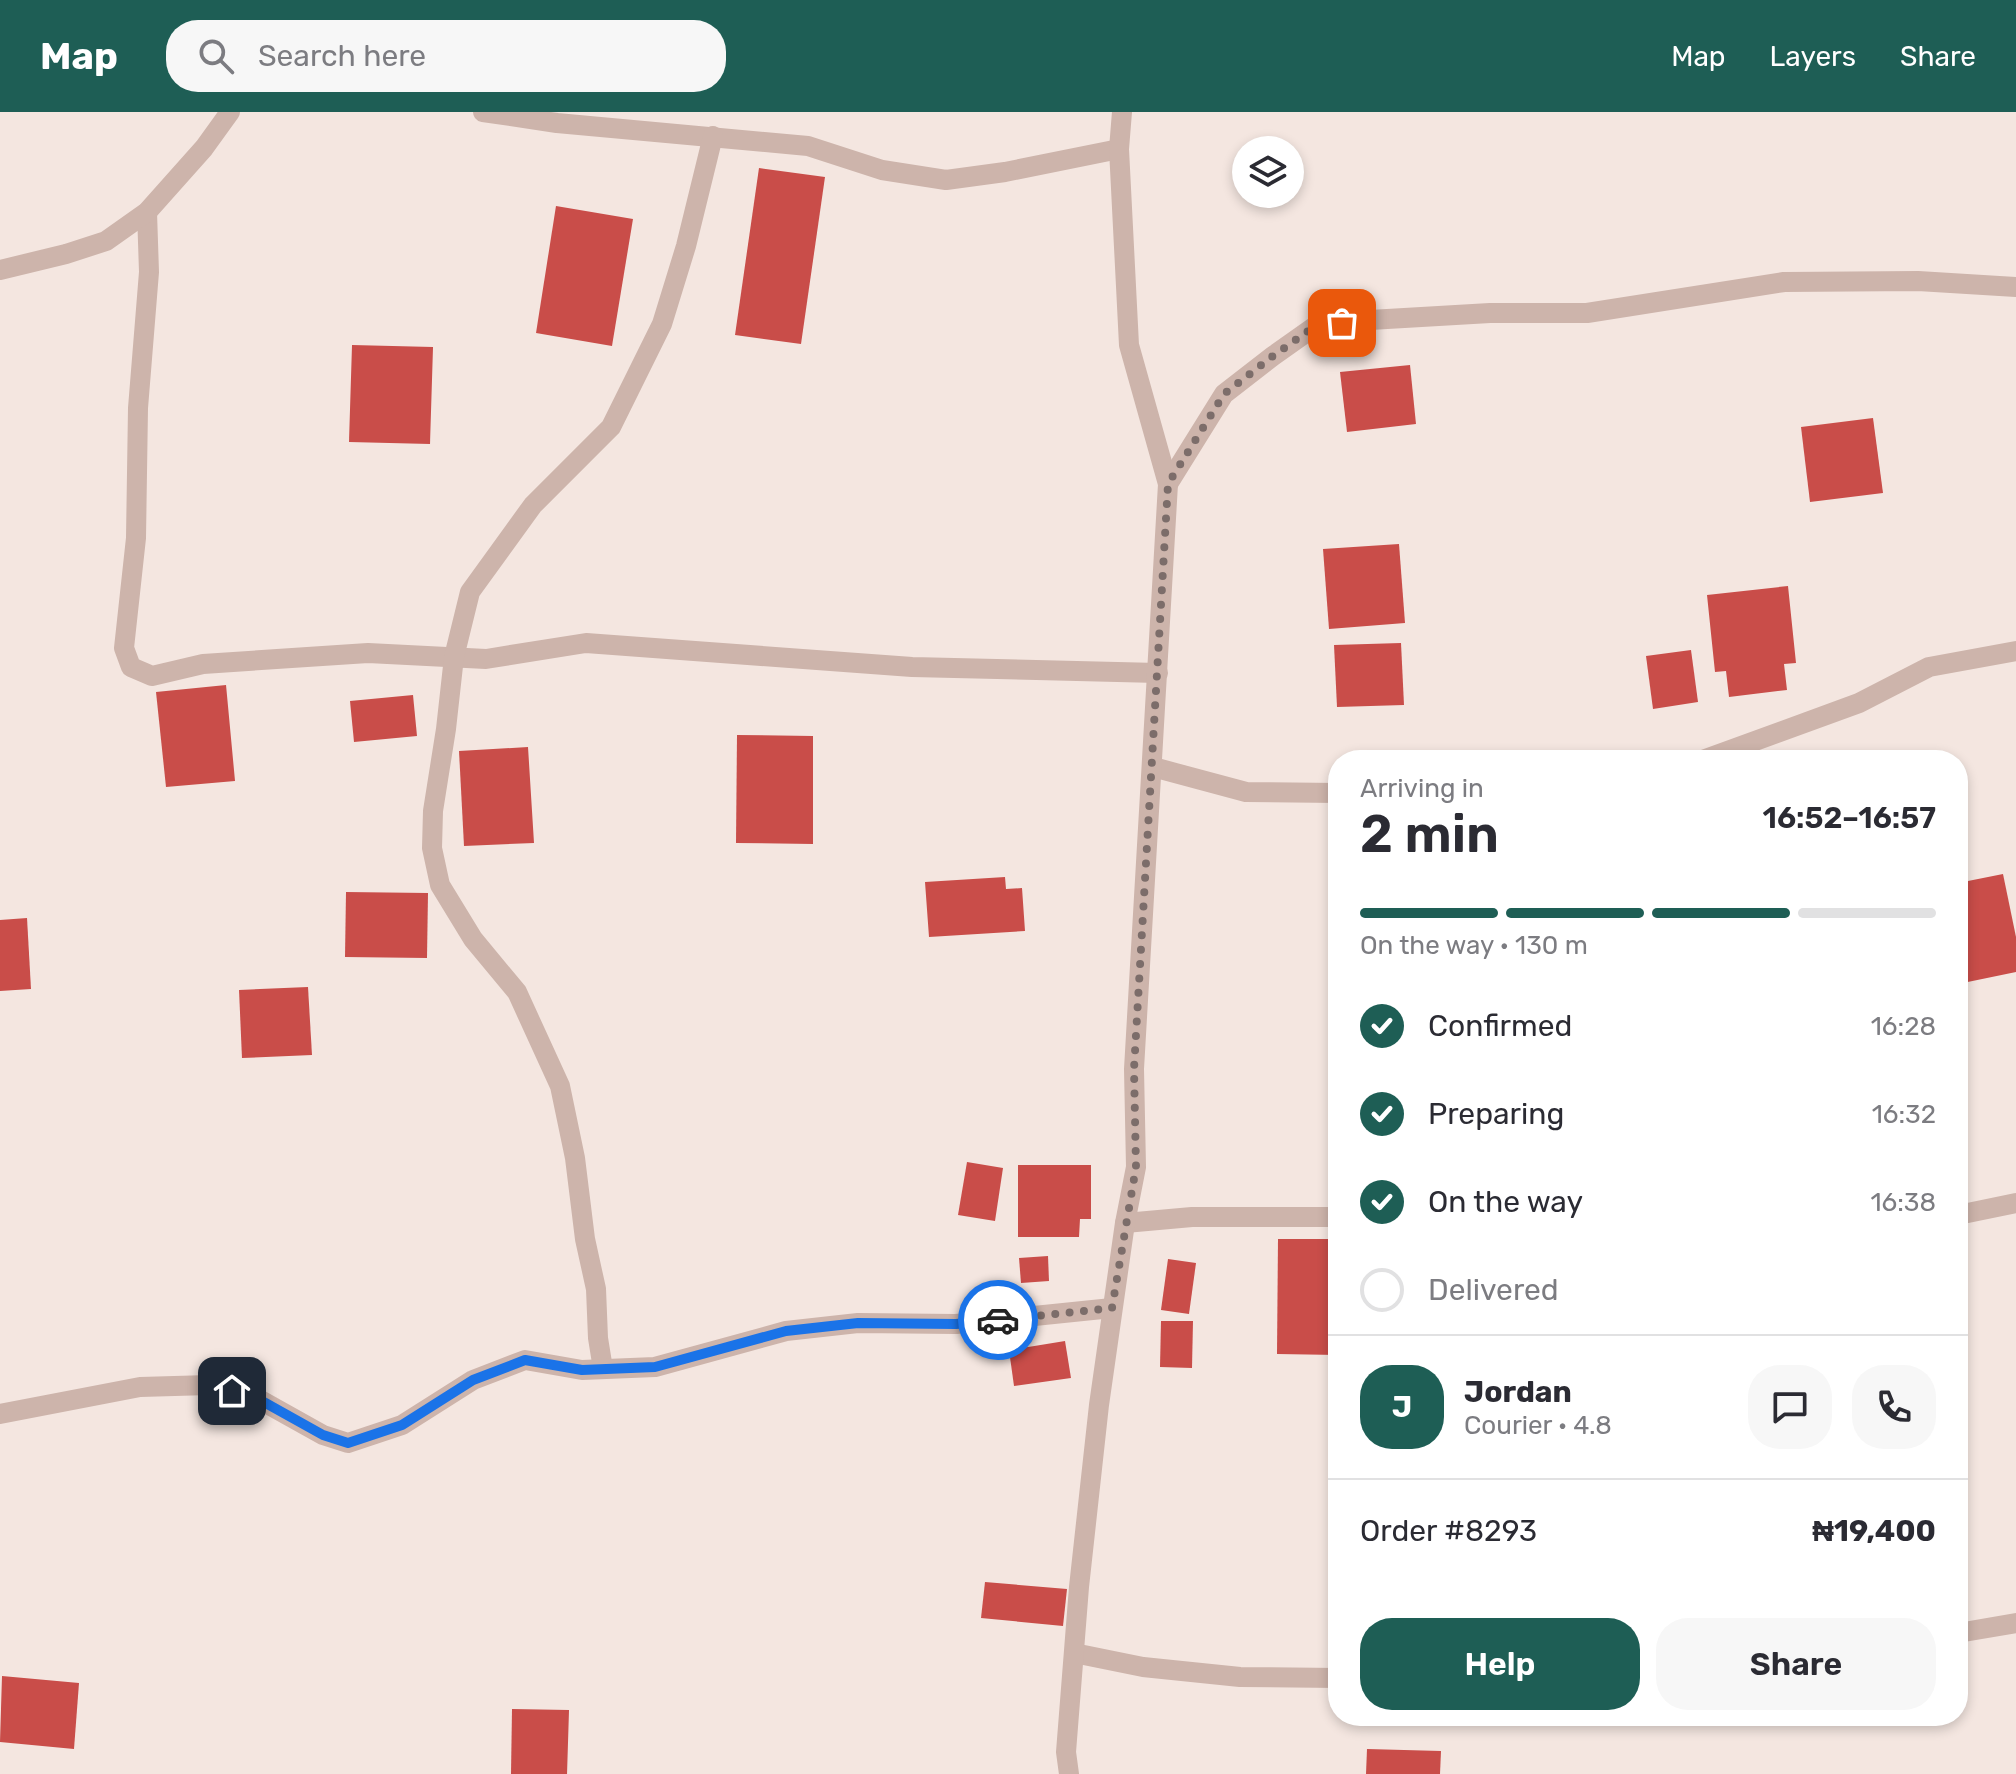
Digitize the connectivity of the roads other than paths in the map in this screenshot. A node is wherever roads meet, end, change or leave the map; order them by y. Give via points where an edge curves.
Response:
1 (230, 112) edge
2 (483, 112) edge
3 (1122, 112) edge
4 (713, 136) junction
5 (1119, 149) junction
6 (147, 212) junction
7 (0, 270) edge
8 (2016, 287) edge
9 (1168, 484) junction
10 (2016, 651) edge
11 (454, 657) junction
12 (1158, 673) junction
13 (1730, 750) edge
14 (1153, 767) junction
15 (1328, 793) edge
16 (2016, 1203) edge
17 (1968, 1213) edge
18 (1328, 1217) edge
19 (1125, 1223) junction
20 (1112, 1308) junction
21 (603, 1369) junction
22 (0, 1414) edge
23 (2016, 1623) edge
24 (1968, 1631) edge
25 (1074, 1653) junction
26 (1328, 1678) edge
27 (1069, 1774) edge

1 - 6 street
2 - 4 street
3 - 5 street
4 - 5 street via 808,146 882,170 946,180
4 - 11 street via 662,324 640,371 611,427 533,505 470,592
5 - 9 street via 1129,345
6 - 7 street via 106,241
6 - 11 street via 149,272 138,408 136,538 124,648 131,667 152,676 203,664 368,653
8 - 9 street via 1784,282 1587,313 1490,313 1314,327 1224,394
9 - 12 street
10 - 13 street via 1929,667 1859,703
11 - 12 street via 486,659 586,643 912,667
11 - 21 street via 432,848 440,885 473,939 517,992 560,1086 596,1289
12 - 14 street
14 - 15 street via 1246,792
14 - 19 street via 1134,1069 1136,1167
16 - 17 street
18 - 19 street via 1192,1217
19 - 20 street
20 - 21 street via 956,1324 858,1323 786,1331 655,1367
20 - 25 street
21 - 22 street via 525,1360 473,1380 402,1425 348,1443 255,1397 209,1385 140,1387
23 - 24 street
25 - 26 street via 1157,1669
25 - 27 street

